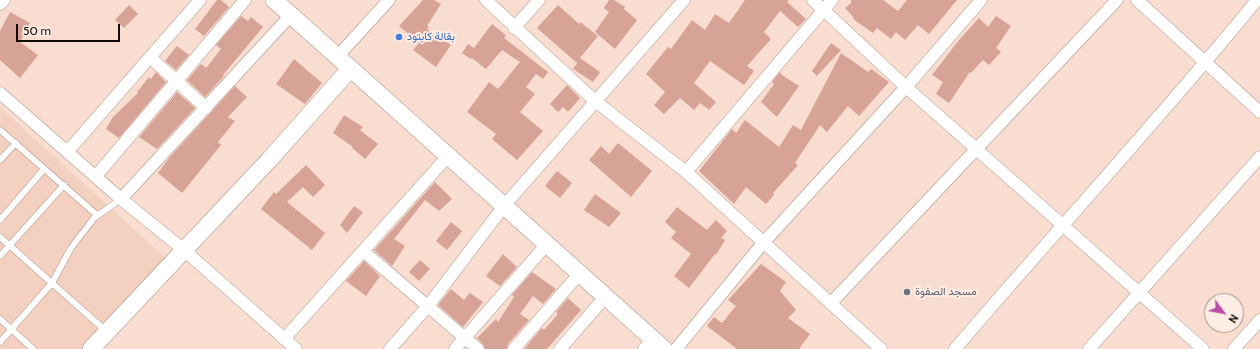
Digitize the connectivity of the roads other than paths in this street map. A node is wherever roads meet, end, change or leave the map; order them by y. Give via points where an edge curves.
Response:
1 (4, 0) edge
2 (200, 0) edge
3 (244, 0) edge
4 (274, 0) edge
5 (389, 0) edge
6 (486, 0) edge
7 (538, 0) edge
8 (684, 0) edge
9 (813, 0) edge
10 (832, 0) edge
11 (981, 0) edge
12 (1117, 0) edge
13 (1137, 0) edge
14 (1257, 0) edge
15 (0, 4) edge
16 (823, 9) junction
17 (291, 16) junction
18 (514, 28) junction
19 (337, 57) junction
20 (151, 58) junction
21 (1206, 62) junction
22 (350, 69) junction
23 (177, 81) junction
24 (906, 86) junction
25 (0, 93) edge
26 (595, 101) junction
27 (206, 108) junction
28 (1260, 112) edge
29 (0, 130) edge
30 (16, 144) junction
31 (977, 149) junction
32 (68, 151) junction
33 (448, 156) junction
34 (1260, 157) edge
35 (0, 160) edge
36 (44, 169) junction
37 (686, 172) junction
38 (96, 176) junction
39 (64, 185) junction
40 (121, 199) junction
41 (504, 206) junction
42 (97, 215) junction
43 (0, 220) edge
44 (1062, 225) junction
45 (0, 237) edge
46 (764, 242) junction
47 (547, 244) junction
48 (10, 245) junction
49 (184, 250) junction
50 (363, 251) junction
51 (0, 256) edge
52 (580, 273) junction
53 (52, 283) junction
54 (1141, 293) junction
55 (606, 296) junction
56 (831, 303) junction
57 (428, 306) junction
58 (0, 319) edge
59 (1260, 320) edge
60 (12, 329) junction
61 (107, 332) junction
62 (465, 338) junction
63 (0, 342) edge
64 (290, 346) edge
65 (654, 346) edge
66 (33, 349) edge
67 (91, 349) edge
68 (390, 349) edge
69 (454, 349) edge
70 (478, 349) edge
71 (514, 349) edge
72 (560, 349) edge
73 (676, 349) edge
74 (881, 349) edge
75 (955, 349) edge
76 (1090, 349) edge
77 (1203, 349) edge
78 (1234, 349) edge

1 - 15 street
2 - 20 street
3 - 23 street
4 - 17 street
5 - 19 street
6 - 18 street
7 - 18 street
8 - 26 street
9 - 16 street
10 - 16 street
11 - 24 street
12 - 31 street
13 - 21 street
14 - 21 street
16 - 24 street
16 - 37 street
17 - 19 street
17 - 27 street
18 - 26 street
19 - 22 street
20 - 23 street
20 - 32 street
21 - 28 street
21 - 44 street
22 - 33 street
22 - 49 street
23 - 27 street
23 - 38 street
24 - 31 street
24 - 46 street
25 - 32 street
26 - 37 street
26 - 41 street
27 - 40 street
29 - 30 lane
30 - 35 lane
30 - 36 lane
31 - 44 street
31 - 56 street
32 - 38 street
33 - 41 street
33 - 50 street
34 - 54 street
36 - 39 lane
36 - 43 lane
37 - 46 street
38 - 40 street
39 - 42 lane
39 - 48 lane
40 - 42 lane
40 - 49 street
41 - 47 street
41 - 57 street
42 - 53 lane via 71,248
44 - 54 street
44 - 75 street
45 - 48 lane
46 - 56 street
46 - 73 street
47 - 52 street
47 - 62 street
48 - 51 lane
48 - 53 lane
49 - 61 street
49 - 64 street
50 - 57 street
50 - 64 street
52 - 55 street
52 - 71 street
53 - 60 lane
53 - 61 lane
54 - 76 street
54 - 77 street
55 - 65 street
55 - 72 street
56 - 74 street
57 - 62 street
57 - 68 street
58 - 60 lane
59 - 78 street
60 - 63 lane
60 - 66 lane
61 - 67 street
62 - 69 street
62 - 70 street

